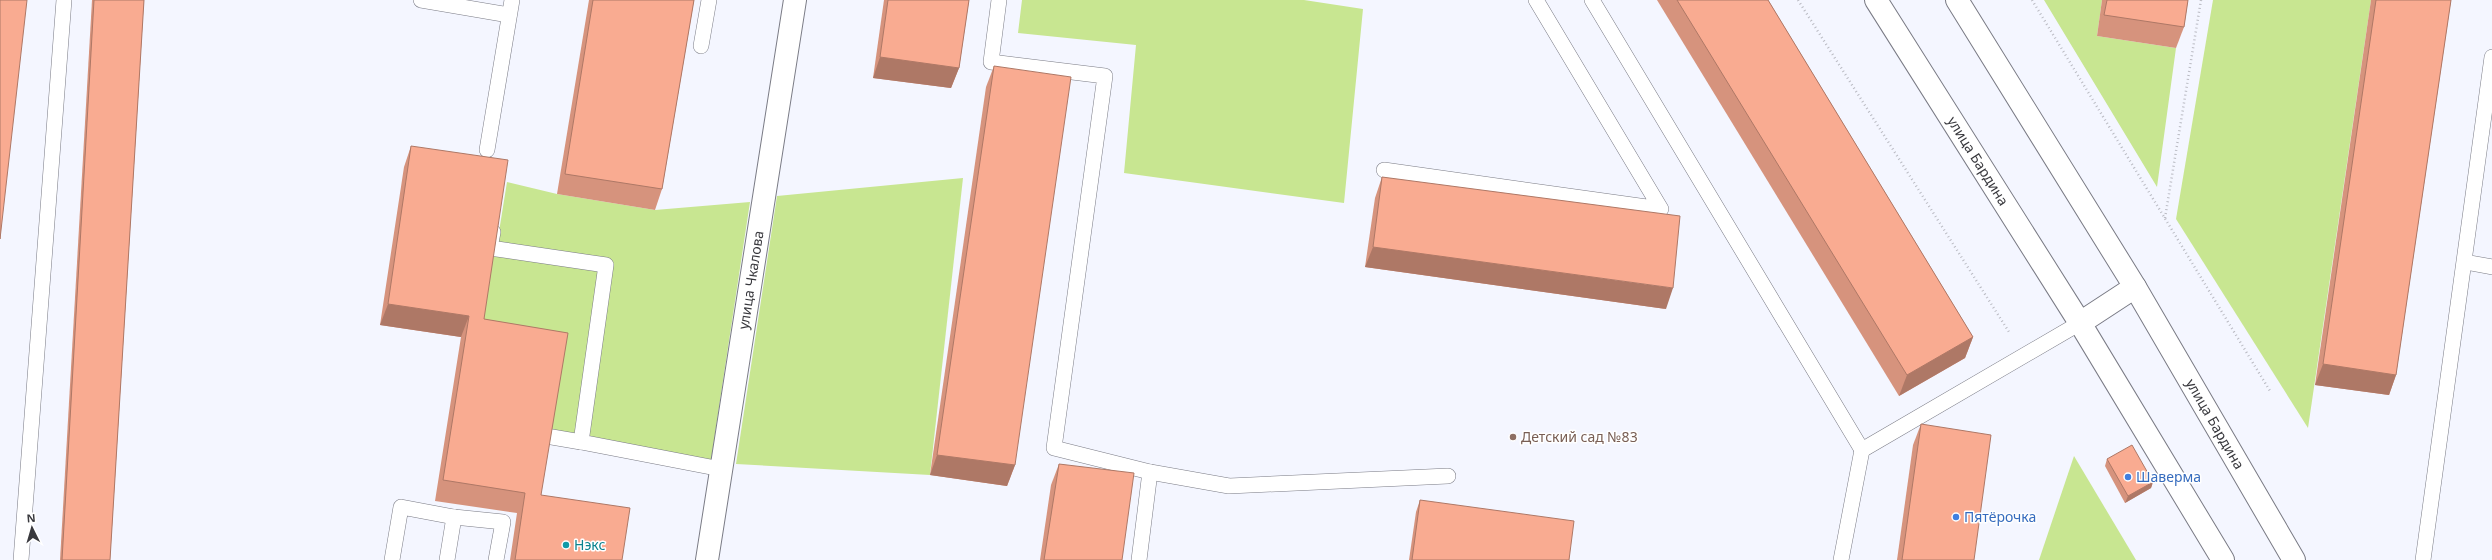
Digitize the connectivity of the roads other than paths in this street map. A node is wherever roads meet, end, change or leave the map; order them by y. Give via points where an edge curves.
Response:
1 (64, 0) edge
2 (421, 0) edge
3 (512, 0) edge
4 (709, 0) edge
5 (795, 0) edge
6 (999, 0) edge
7 (1536, 0) edge
8 (1592, 0) edge
9 (1876, 0) edge
10 (1957, 0) edge
11 (510, 15) junction
12 (701, 46) dead end
13 (2492, 56) edge
14 (486, 150) dead end
15 (1384, 170) dead end
16 (495, 218) edge
17 (2465, 262) junction
18 (2492, 267) edge
19 (2135, 287) junction
20 (2080, 323) junction
21 (546, 436) edge
22 (581, 442) junction
23 (1862, 450) junction
24 (721, 469) junction
25 (1150, 472) junction
26 (1448, 476) dead end
27 (454, 517) junction
28 (21, 560) edge
29 (392, 560) edge
30 (447, 560) edge
31 (496, 560) edge
32 (707, 560) edge
33 (1138, 560) edge
34 (1841, 560) edge
35 (2223, 560) edge
36 (2294, 560) edge
37 (2423, 560) edge

1 - 28 lane
2 - 11 lane
3 - 11 lane
4 - 12 lane
5 - 24 main road, улица Чкалова
6 - 25 lane via 991,62 1105,76 1054,448
7 - 15 lane via 1661,209
8 - 23 lane
9 - 20 main road, улица Бардина
10 - 19 main road, улица Бардина
11 - 14 lane
13 - 17 lane
16 - 22 lane via 490,248 606,265
17 - 18 lane
17 - 37 lane
19 - 20 main road
19 - 36 main road, улица Бардина
20 - 23 lane
20 - 35 main road, улица Бардина
21 - 22 lane
22 - 24 lane
23 - 34 lane
24 - 32 main road, улица Чкалова
25 - 26 lane via 1229,486
25 - 33 lane
27 - 29 lane via 401,507
27 - 30 lane
27 - 31 lane via 503,522

